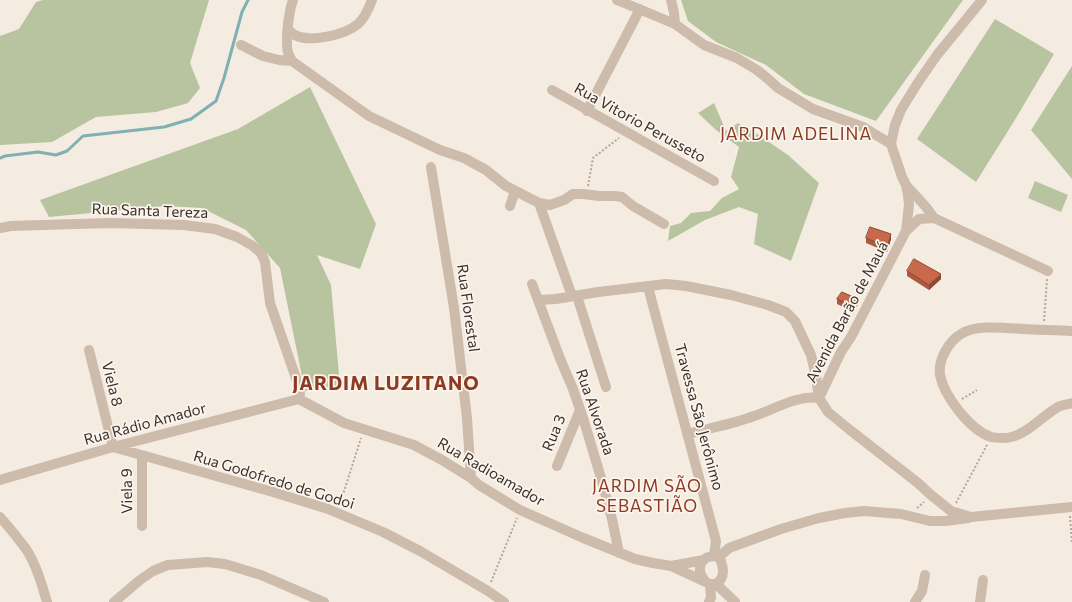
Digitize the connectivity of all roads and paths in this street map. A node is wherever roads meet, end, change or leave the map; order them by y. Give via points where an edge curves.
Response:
1 (293, 0) edge
2 (372, 0) edge
3 (617, 0) edge
4 (671, 0) edge
5 (982, 0) edge
6 (640, 9) junction
7 (675, 24) junction
8 (288, 29) junction
9 (241, 45) dead end
10 (292, 61) junction
11 (552, 90) dead end
12 (587, 111) junction
13 (627, 132) junction
14 (891, 144) junction
15 (431, 167) dead end
16 (714, 181) dead end
17 (906, 186) junction
18 (515, 190) junction
19 (587, 194) junction
20 (539, 203) junction
21 (510, 206) dead end
22 (934, 218) junction
23 (664, 224) dead end
24 (0, 228) edge
25 (906, 231) junction
26 (1048, 271) joint
27 (532, 284) dead end
28 (648, 287) junction
29 (575, 296) junction
30 (539, 300) junction
31 (1044, 330) junction
32 (1072, 331) edge
33 (89, 350) dead end
34 (606, 388) dead end
35 (977, 390) dead end
36 (819, 398) junction
37 (299, 399) junction
38 (1072, 403) edge
39 (954, 404) junction
40 (580, 410) junction
41 (364, 430) junction
42 (688, 434) junction
43 (991, 437) junction
44 (147, 438) junction
45 (113, 447) junction
46 (142, 456) junction
47 (152, 459) junction
48 (557, 466) dead end
49 (471, 478) junction
50 (0, 480) edge
51 (930, 495) junction
52 (1071, 508) edge
53 (520, 510) junction
54 (951, 511) junction
55 (338, 513) junction
56 (909, 516) junction
57 (0, 517) edge
58 (971, 517) junction
59 (142, 526) dead end
60 (1072, 543) edge
61 (619, 553) junction
62 (716, 556) junction
63 (704, 560) junction
64 (671, 566) junction
65 (926, 575) dead end
66 (983, 580) dead end
67 (710, 583) junction
68 (488, 591) junction
69 (47, 602) edge
70 (114, 602) edge
71 (324, 602) edge
72 (504, 602) edge
73 (709, 602) edge
74 (735, 602) edge
75 (915, 602) edge
76 (980, 602) edge

1 - 8 street
2 - 8 street via 357,24 345,31 316,38 301,37
3 - 6 street
4 - 7 street
5 - 14 street via 917,84 901,110
6 - 7 street
6 - 12 street
7 - 14 street via 704,45 757,70 778,88 813,109 863,128
8 - 10 street via 288,54
9 - 10 street via 263,56
10 - 18 street via 370,116 440,150 464,158
11 - 12 street, Rua Vitorio Perusseto
12 - 13 street, Rua Vitorio Perusseto
13 - 16 street, Rua Vitorio Perusseto
13 - 19 path via 593,158
14 - 17 street, Avenida Barão de Mauá
15 - 49 street, Rua Florestal via 454,308
17 - 22 street
17 - 25 street, Avenida Barão de Mauá via 909,205
18 - 20 street
18 - 21 street
19 - 20 street via 574,194 550,205
19 - 23 street via 622,197
20 - 29 street
22 - 25 street via 919,219
22 - 26 street
24 - 37 street, Rua Santa Tereza via 110,223 184,225 215,229 253,246 261,253 265,262 270,303 299,389
25 - 36 street, Avenida Barão de Mauá via 851,337 840,352
26 - 31 path
27 - 30 street, Rua Alvorada
28 - 29 street
28 - 36 street via 666,284 686,286 768,304 786,312 795,321 811,355
28 - 42 street, Travessa São Jerônimo
29 - 30 street
29 - 34 street
30 - 40 street, Rua Alvorada
31 - 32 street
31 - 39 street via 989,328 961,333 952,342 940,363 942,384
33 - 45 street, Viela 8
35 - 39 path
36 - 42 street via 799,398 753,416
36 - 51 street, Avenida Barão de Mauá via 828,412
37 - 41 street, Rua Radioamador
37 - 44 street, Rua Rádio Amador
38 - 43 street via 1061,406 1015,436
39 - 43 street via 963,417
40 - 48 street, Rua 3
40 - 61 street, Rua Alvorada via 601,478
41 - 49 street, Rua Radioamador via 414,445
41 - 55 path
42 - 62 street, Travessa São Jerônimo via 716,541
43 - 54 path
44 - 45 street, Rua Rádio Amador
44 - 47 street via 144,446
45 - 46 street, Rua Godofredo de Godoi
45 - 50 street, Rua Rádio Amador
46 - 47 street, Rua Godofredo de Godoi
46 - 59 street, Viela 9
47 - 55 street, Rua Godofredo de Godoi via 274,492
49 - 53 street, Rua Radioamador via 478,485
51 - 54 street, Avenida Barão de Mauá
51 - 56 path
52 - 58 street, Avenida Barão de Mauá
52 - 60 path
53 - 61 street, Rua Radioamador
53 - 68 path
54 - 58 street, Avenida Barão de Mauá
55 - 68 street, Rua Godofredo de Godoi via 420,551
56 - 58 street via 930,521
56 - 62 street via 864,511 818,518 729,548
57 - 69 street via 27,550
61 - 64 street, Rua Radioamador
62 - 63 street
62 - 67 street via 722,562 723,572 721,579
63 - 64 street, Rua Radioamador
63 - 67 street via 699,572
64 - 67 street, Rua Radioamador
65 - 75 street via 922,591
66 - 76 street
67 - 73 street
67 - 74 street, Rua Radioamador
68 - 72 street, Rua Godofredo de Godoi
70 - 71 street via 153,571 168,565 207,562 225,564 261,575

